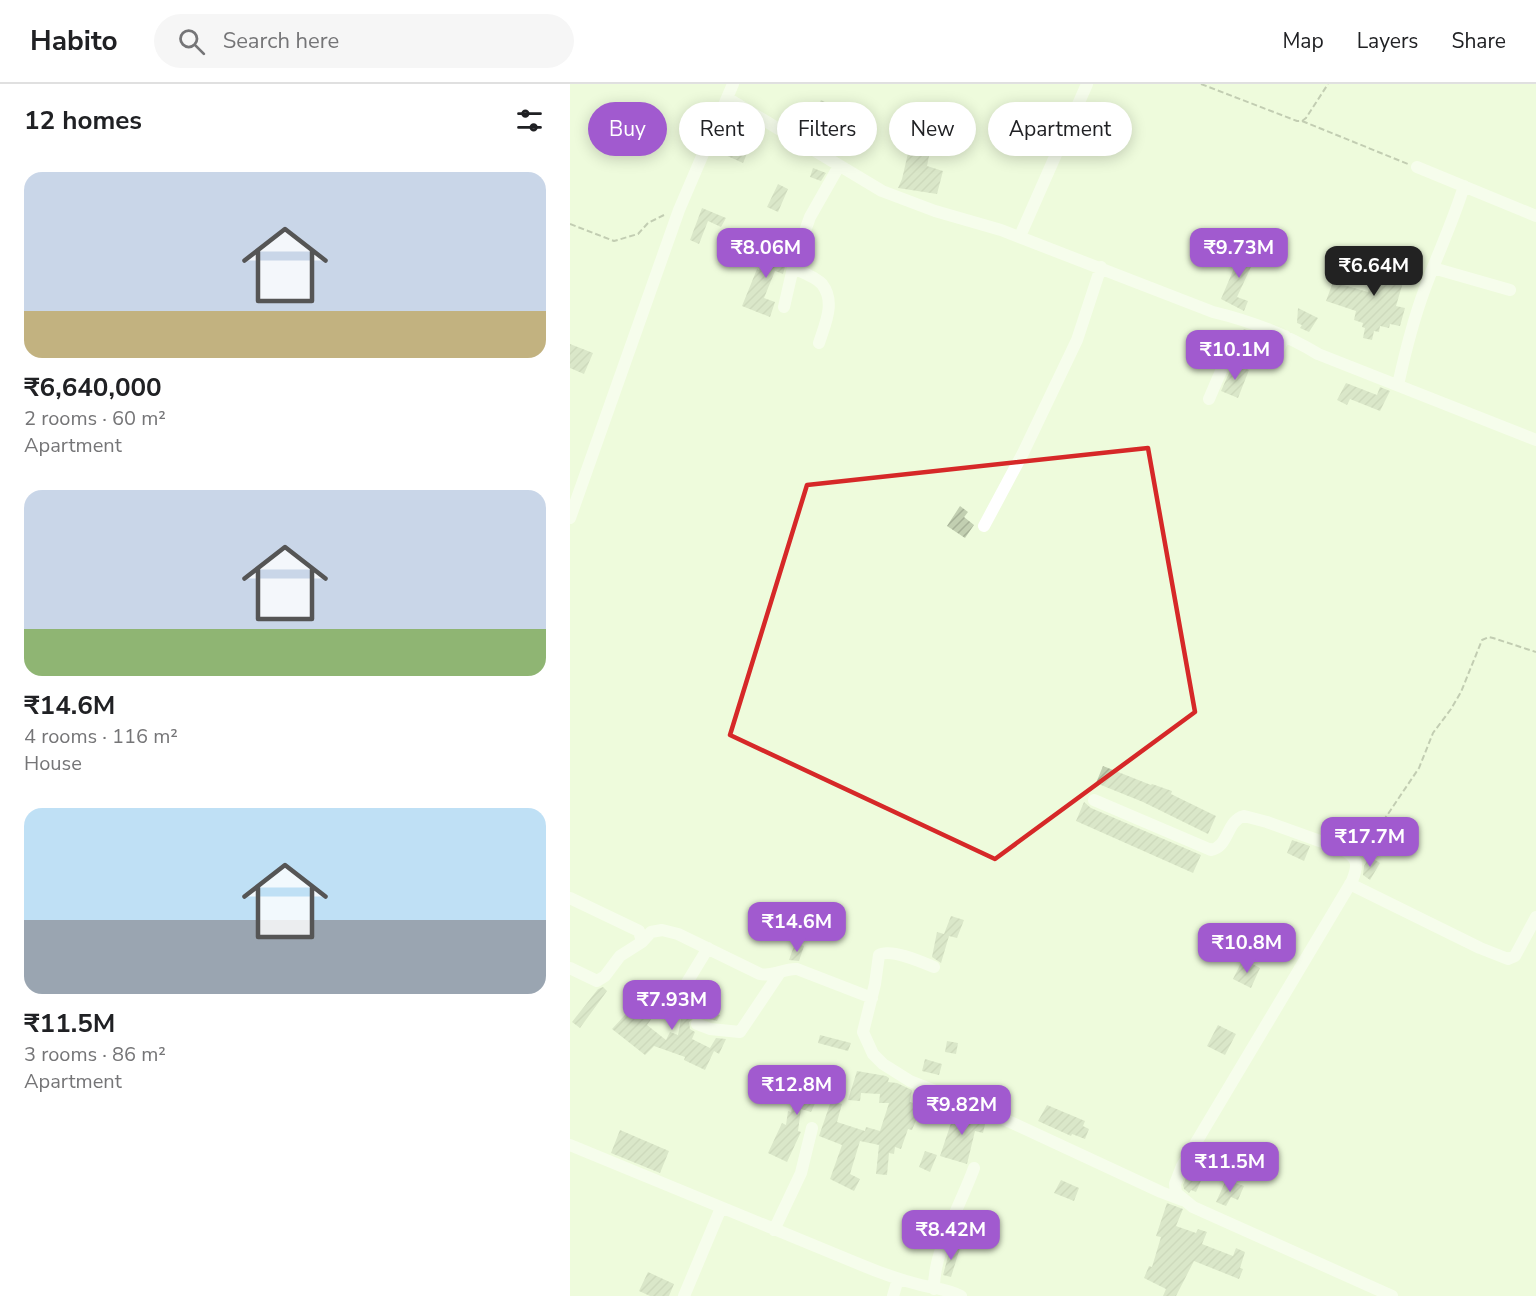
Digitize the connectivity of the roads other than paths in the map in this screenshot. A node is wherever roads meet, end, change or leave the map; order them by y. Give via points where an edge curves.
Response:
1 (733, 84) edge
2 (1087, 84) edge
3 (727, 99) junction
4 (839, 166) junction
5 (1417, 167) road end
6 (1464, 186) junction
7 (1536, 216) edge
8 (1020, 236) junction
9 (1101, 267) junction
10 (793, 268) junction
11 (1433, 268) junction
12 (1510, 290) dead end
13 (784, 308) dead end
14 (1285, 336) junction
15 (819, 343) dead end
16 (1398, 385) junction
17 (1209, 399) dead end
18 (1536, 440) edge
19 (570, 518) edge
20 (984, 526) dead end
21 (1094, 800) dead end
22 (1350, 884) junction
23 (570, 898) edge
24 (1536, 917) edge
25 (642, 942) junction
26 (708, 948) junction
27 (570, 968) edge
28 (934, 968) dead end
29 (778, 974) junction
30 (683, 990) dead end
31 (872, 998) junction
32 (697, 1024) dead end
33 (812, 1128) dead end
34 (570, 1145) edge
35 (974, 1168) dead end
36 (1186, 1202) junction
37 (721, 1208) junction
38 (774, 1230) junction
39 (898, 1279) junction
40 (934, 1289) junction
41 (684, 1296) edge
42 (893, 1296) edge
43 (961, 1296) edge
44 (1392, 1296) edge

1 - 3 street
2 - 8 street
3 - 4 street
3 - 19 street via 679,210
4 - 8 street via 904,200
4 - 10 street via 810,217
5 - 6 street
6 - 7 street
6 - 11 street
8 - 9 street
9 - 14 street
9 - 20 street via 1077,340
10 - 13 street
10 - 15 street via 821,283 829,298
11 - 12 street
11 - 16 street
14 - 16 street via 1318,354
14 - 17 street via 1273,361 1239,353 1227,357
16 - 18 street
21 - 22 street via 1211,850 1220,846 1234,821 1244,816 1267,822 1352,855 1356,860
22 - 24 street via 1508,959 1515,956
22 - 36 street via 1182,1166 1175,1184 1176,1193
23 - 25 street via 639,931
25 - 26 street via 651,932 662,930
25 - 27 street via 620,956 601,980 592,980
26 - 29 street via 760,974
26 - 30 street
28 - 31 street via 918,959 880,954
29 - 31 street via 797,969
29 - 32 street via 740,1032
31 - 36 street via 863,1024 864,1036 873,1054 897,1074
33 - 38 street via 801,1173
34 - 37 street
35 - 40 street via 934,1275
36 - 44 street
37 - 38 street
37 - 41 street
38 - 39 street
39 - 40 street
39 - 42 street
40 - 43 street via 948,1289

